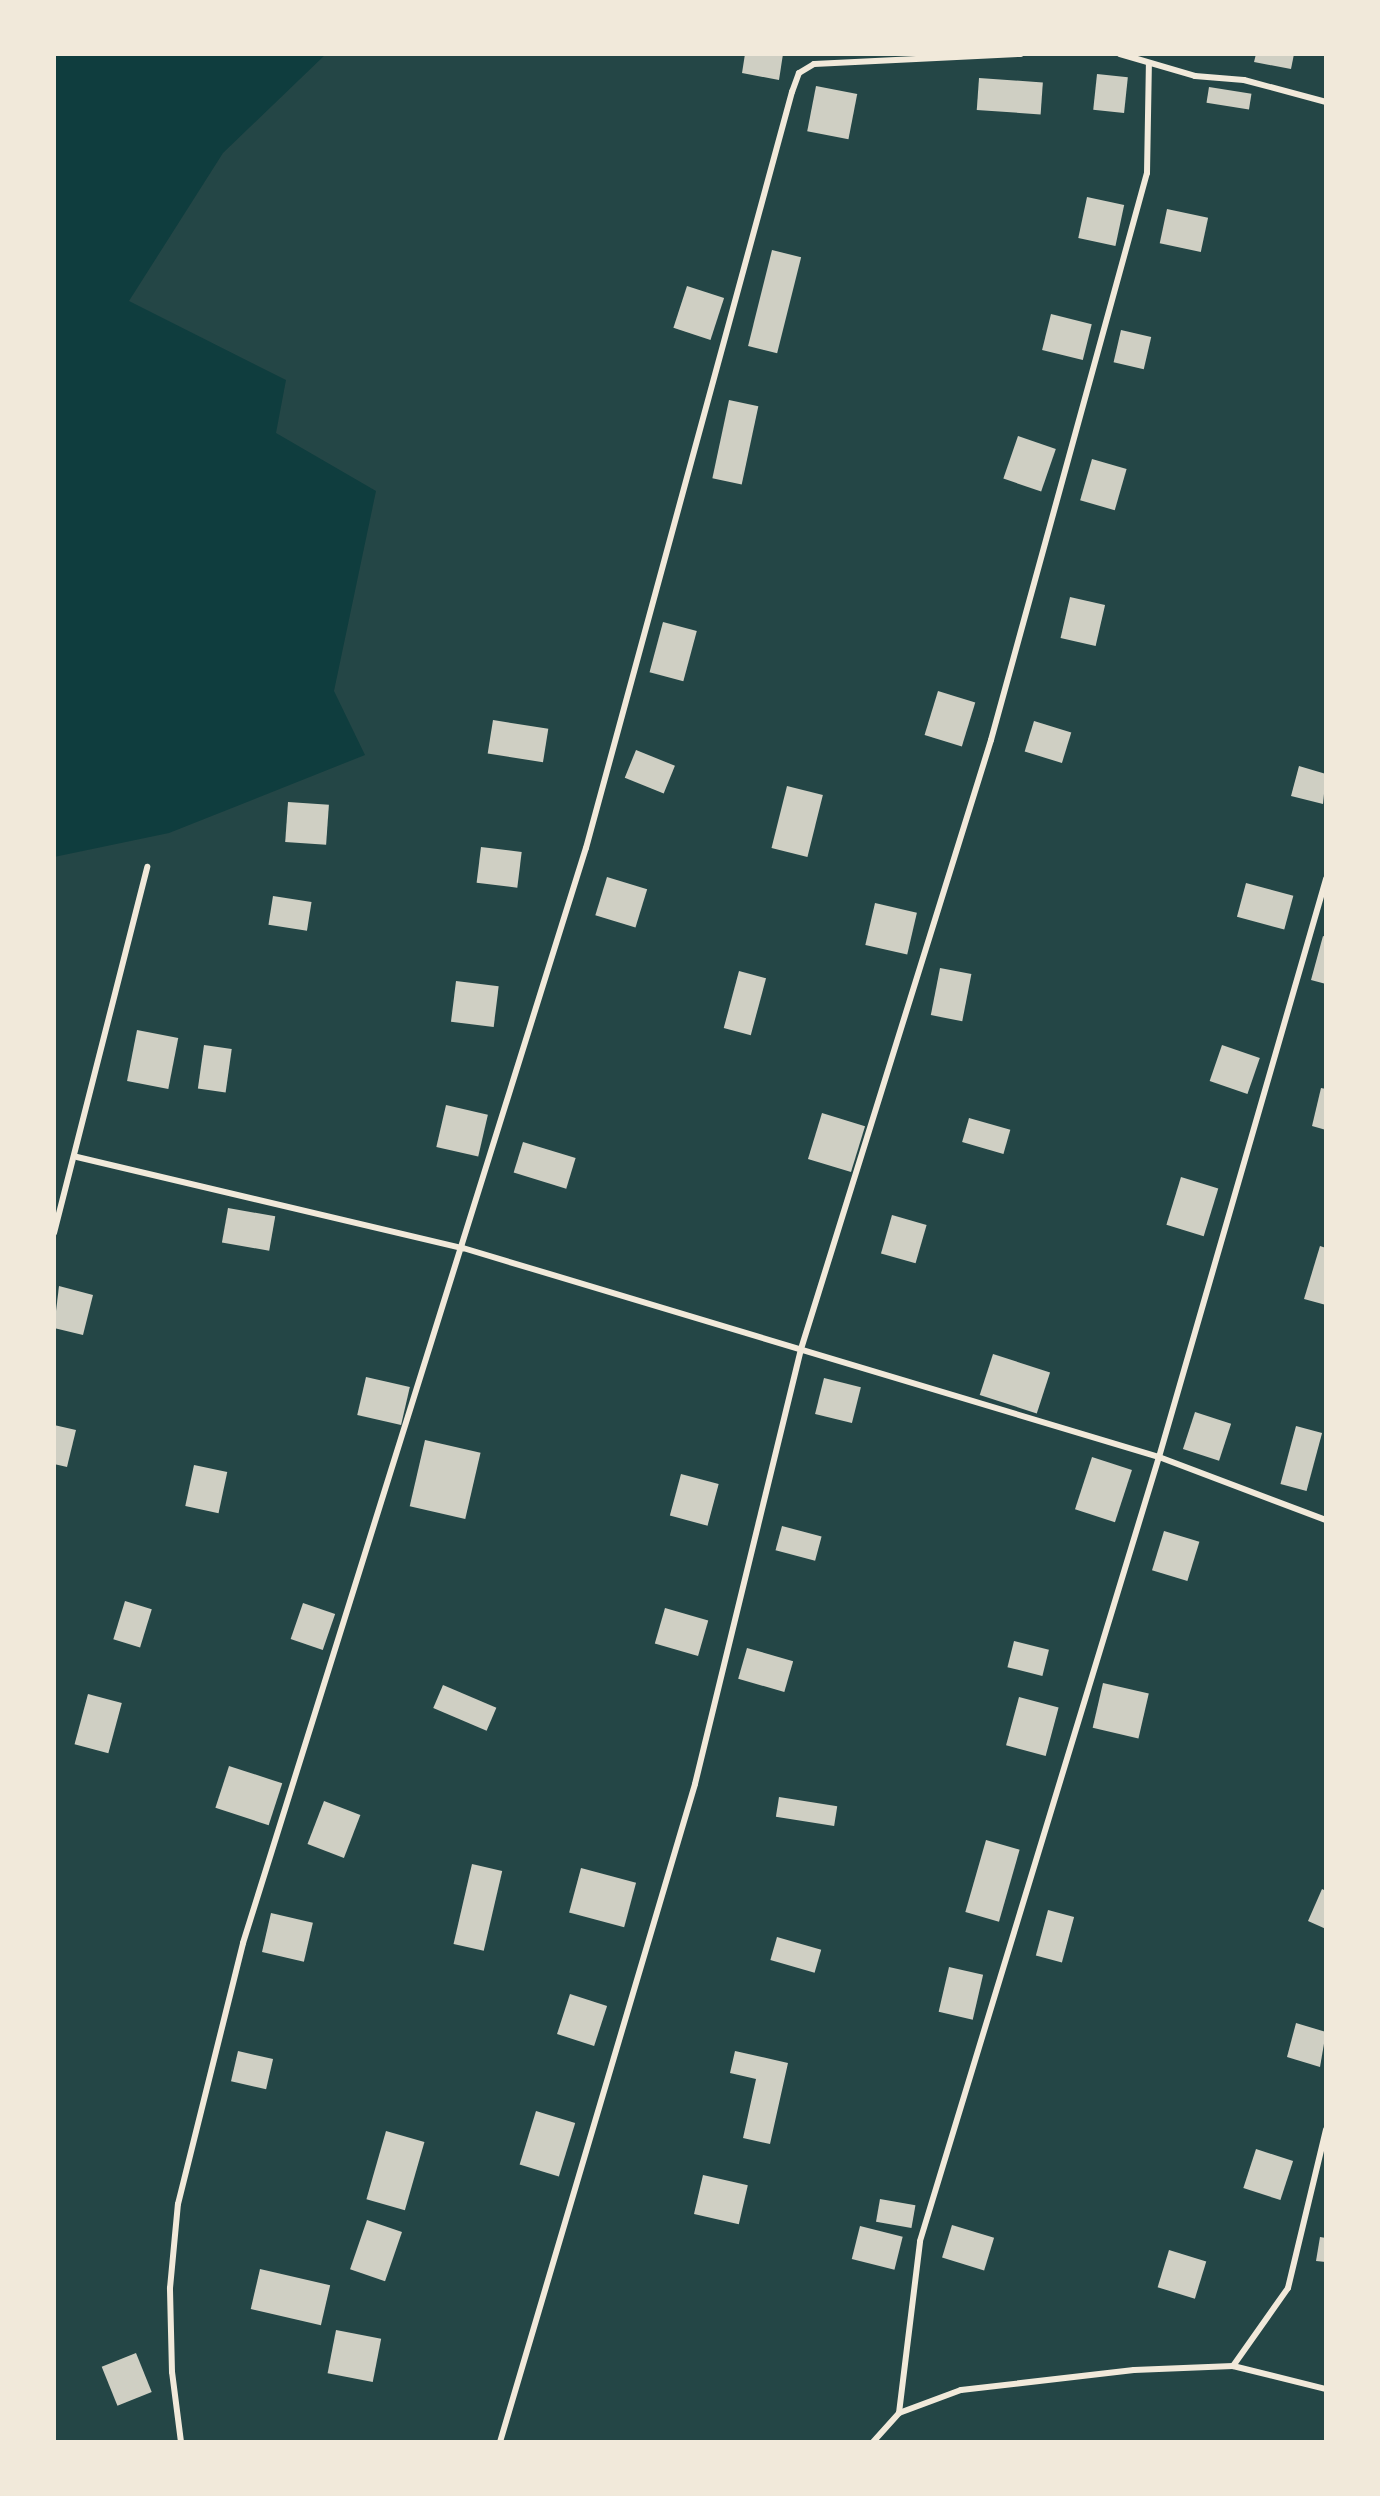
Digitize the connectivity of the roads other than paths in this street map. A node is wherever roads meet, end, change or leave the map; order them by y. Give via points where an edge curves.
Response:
1 (1021, 54) edge
2 (1120, 54) edge
3 (1149, 63) junction
4 (1326, 102) edge
5 (147, 867) dead end
6 (1326, 879) edge
7 (77, 1157) junction
8 (54, 1233) edge
9 (463, 1248) junction
10 (801, 1349) junction
11 (1159, 1457) junction
12 (1326, 1520) edge
13 (1326, 2130) edge
14 (1233, 2366) junction
15 (1326, 2389) edge
16 (899, 2413) junction
17 (181, 2442) edge
18 (500, 2442) edge
19 (873, 2442) edge

1 - 9 lane via 837,60 799,73 586,848
2 - 3 lane
3 - 4 lane
3 - 10 lane via 1147,173 991,740
5 - 7 lane
6 - 11 lane
7 - 8 lane
7 - 9 lane
9 - 10 lane
9 - 17 lane via 243,1943 178,2204 170,2288
10 - 11 lane
10 - 18 lane via 695,1784
11 - 12 lane
11 - 16 lane via 920,2241
13 - 14 lane via 1288,2288
14 - 15 lane
14 - 16 lane via 1134,2370 961,2390
16 - 19 lane

